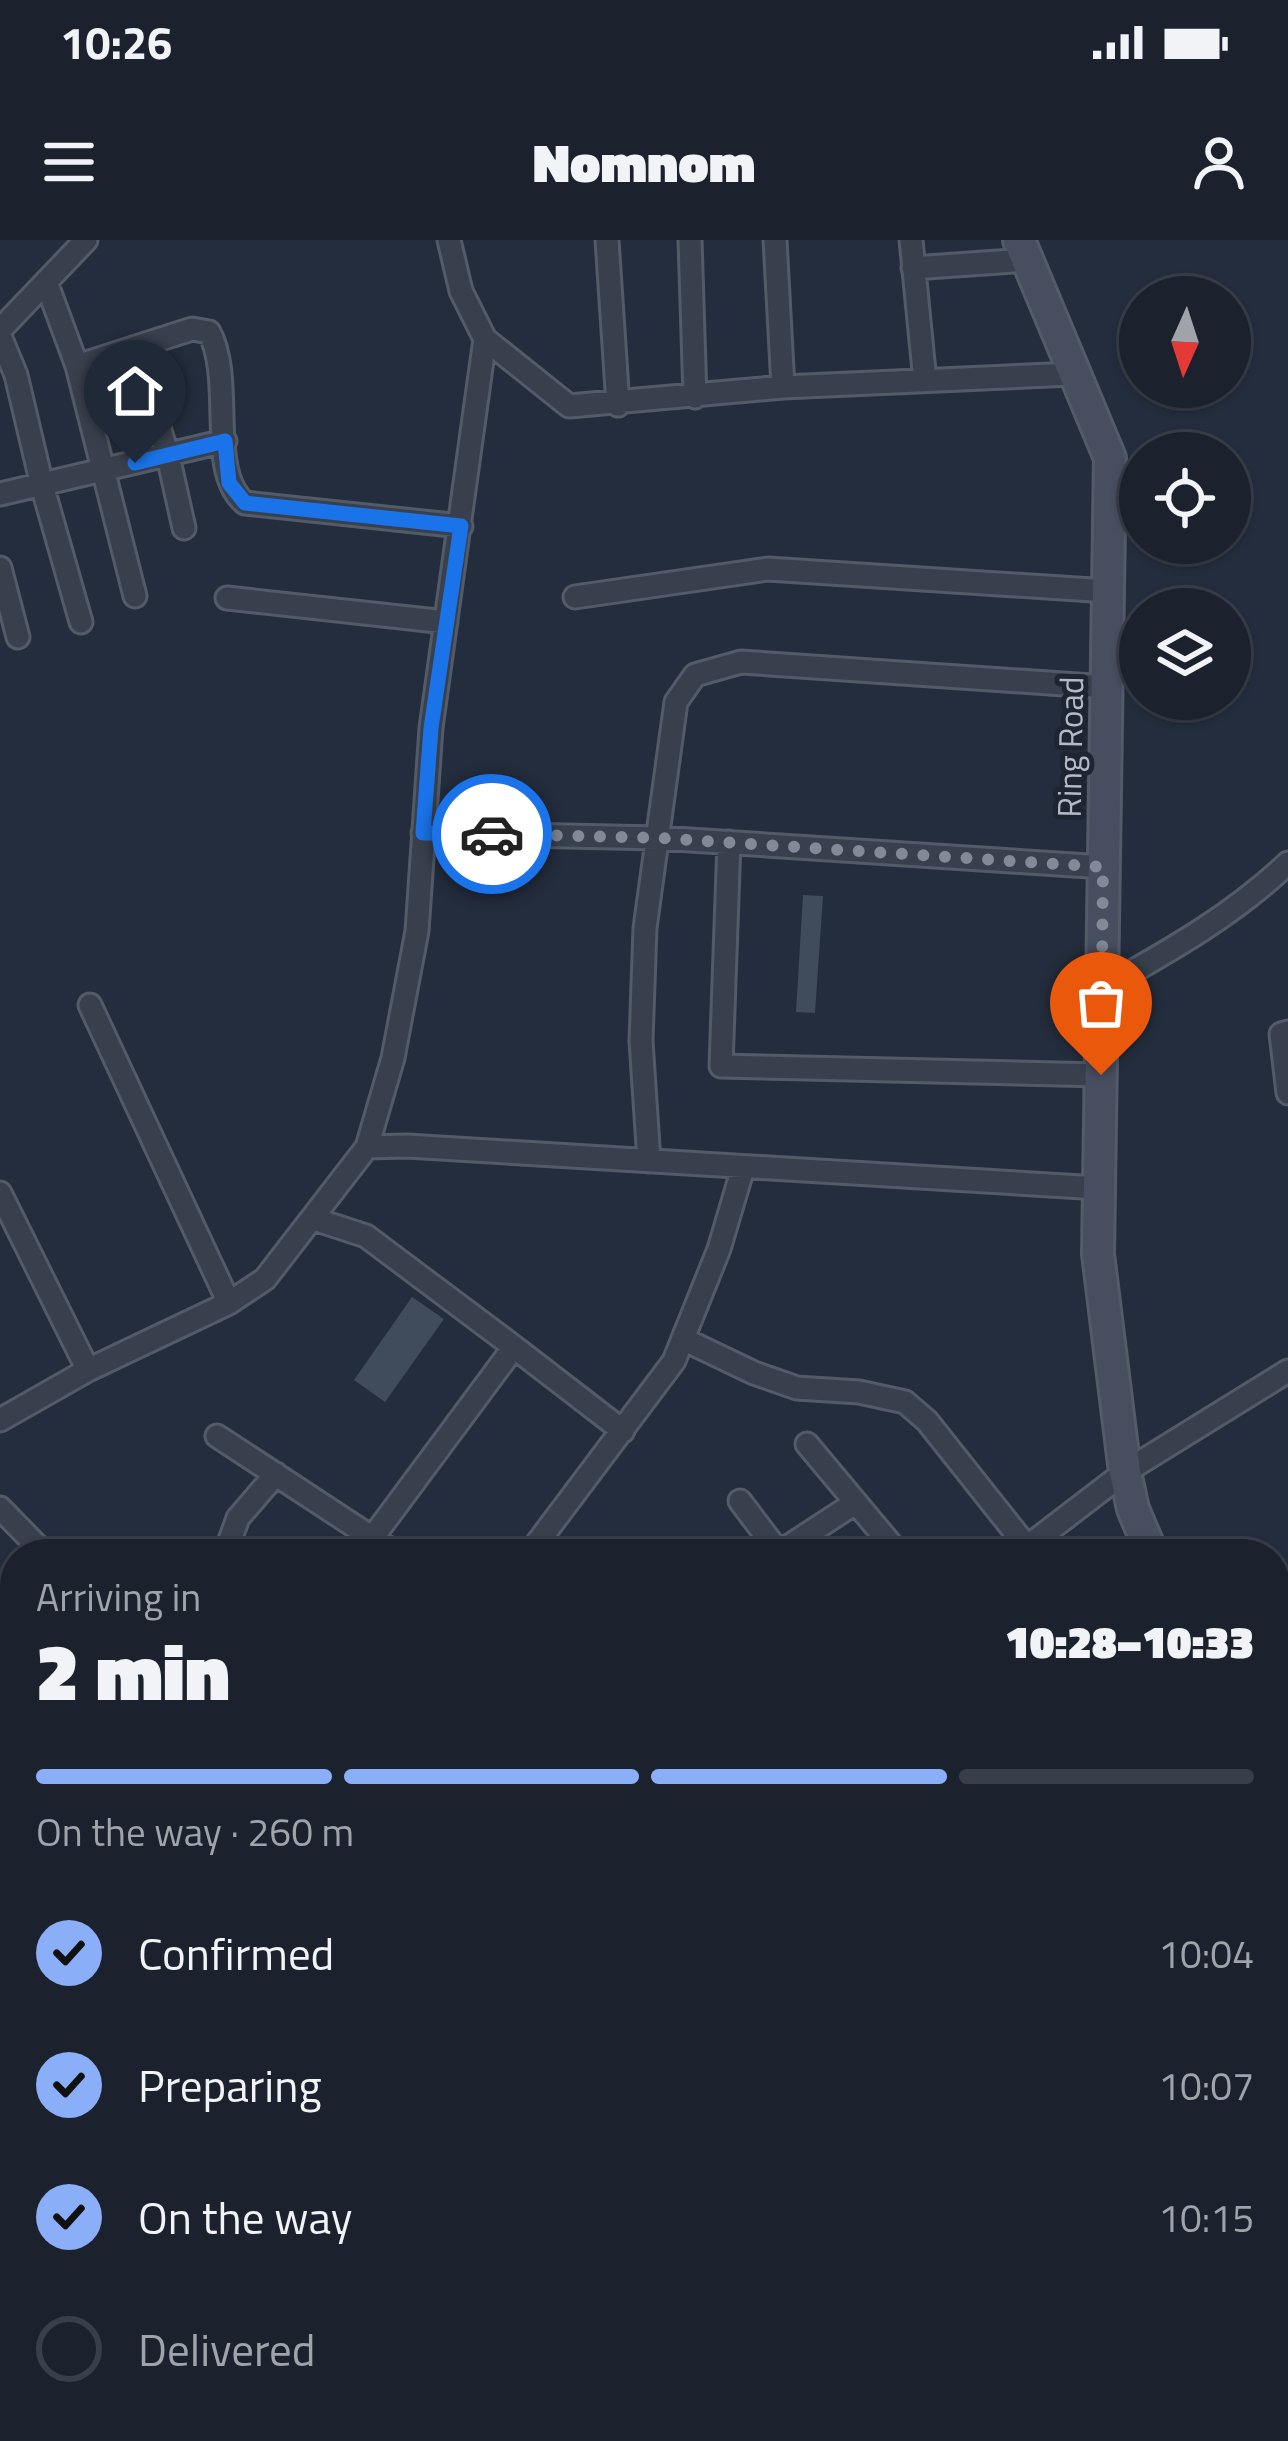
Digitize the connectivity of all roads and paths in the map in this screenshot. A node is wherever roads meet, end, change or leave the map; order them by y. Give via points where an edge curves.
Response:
1 (86, 240) edge
2 (449, 240) edge
3 (608, 240) edge
4 (689, 240) edge
5 (775, 240) edge
6 (911, 240) edge
7 (1023, 250) edge
8 (914, 268) junction
9 (46, 282) junction
10 (0, 333) edge
11 (485, 339) junction
12 (134, 348) junction
13 (76, 366) junction
14 (1072, 374) junction
15 (925, 381) junction
16 (783, 387) junction
17 (694, 397) junction
18 (618, 405) junction
19 (225, 441) junction
20 (168, 456) junction
21 (102, 470) junction
22 (42, 485) junction
23 (0, 494) edge
24 (461, 526) junction
25 (184, 528) dead end
26 (0, 568) edge
27 (1108, 591) junction
28 (135, 596) dead end
29 (575, 597) dead end
30 (227, 598) dead end
31 (81, 622) dead end
32 (446, 622) junction
33 (18, 637) dead end
34 (1107, 687) junction
35 (423, 833) junction
36 (659, 838) junction
37 (729, 842) junction
38 (1288, 863) edge
39 (1103, 867) junction
40 (1102, 989) junction
41 (90, 1005) dead end
42 (1288, 1032) edge
43 (1101, 1075) junction
44 (1288, 1093) edge
45 (367, 1147) junction
46 (649, 1161) junction
47 (743, 1168) junction
48 (1099, 1188) junction
49 (0, 1193) edge
50 (314, 1219) junction
51 (229, 1304) junction
52 (683, 1339) junction
53 (514, 1347) junction
54 (88, 1370) junction
55 (1288, 1371) edge
56 (0, 1420) edge
57 (623, 1431) junction
58 (217, 1436) dead end
59 (807, 1444) dead end
60 (1125, 1472) junction
61 (276, 1474) junction
62 (740, 1501) dead end
63 (855, 1503) junction
64 (0, 1508) edge
65 (374, 1538) joint
66 (31, 1539) edge
67 (230, 1539) edge
68 (541, 1539) edge
69 (768, 1539) edge
70 (801, 1539) edge
71 (886, 1539) edge
72 (1013, 1539) edge
73 (1038, 1539) edge
74 (1146, 1539) edge

1 - 9 street
2 - 11 street via 461,291
3 - 18 street
4 - 17 street
5 - 16 street
6 - 8 street
7 - 8 street
7 - 14 main road, Ring Road
8 - 15 street
9 - 10 street
9 - 13 street
10 - 22 street
11 - 18 street via 569,406
11 - 24 street
12 - 13 street
12 - 19 street via 192,329 209,332 220,355
12 - 20 street
13 - 21 street
14 - 15 street
14 - 27 main road, Ring Road via 1110,458
15 - 16 street
16 - 17 street
17 - 18 street
19 - 20 street
19 - 24 street via 229,483 245,503
20 - 21 street
20 - 25 street
21 - 22 street
21 - 28 street
22 - 23 street
22 - 31 street
24 - 32 street
26 - 33 street
27 - 29 street via 768,569
27 - 34 main road, Ring Road
30 - 32 street
32 - 35 street
34 - 36 street via 740,662 695,675 676,702
34 - 39 main road, Ring Road
35 - 36 street
35 - 45 street via 413,948
36 - 37 street
36 - 46 street via 640,1041
37 - 39 street
37 - 43 street via 721,1066
38 - 40 street via 1206,930
39 - 40 main road, Ring Road
40 - 43 main road, Ring Road
41 - 51 street
42 - 44 street via 1281,1034
43 - 48 main road, Ring Road
45 - 46 street
45 - 50 street
46 - 47 street
47 - 48 street
47 - 52 street
48 - 60 main road, Ring Road via 1098,1254
49 - 54 street
50 - 51 street via 265,1280
50 - 53 street via 366,1236
51 - 54 street
52 - 57 street
52 - 72 street via 796,1388 905,1402 927,1420
53 - 57 street
53 - 65 street
54 - 56 street
55 - 60 street
57 - 68 street
58 - 61 street
59 - 63 street
60 - 73 street
60 - 74 main road, Ring Road
61 - 65 street
61 - 67 street
62 - 69 street
63 - 70 street
63 - 71 street
64 - 66 street

